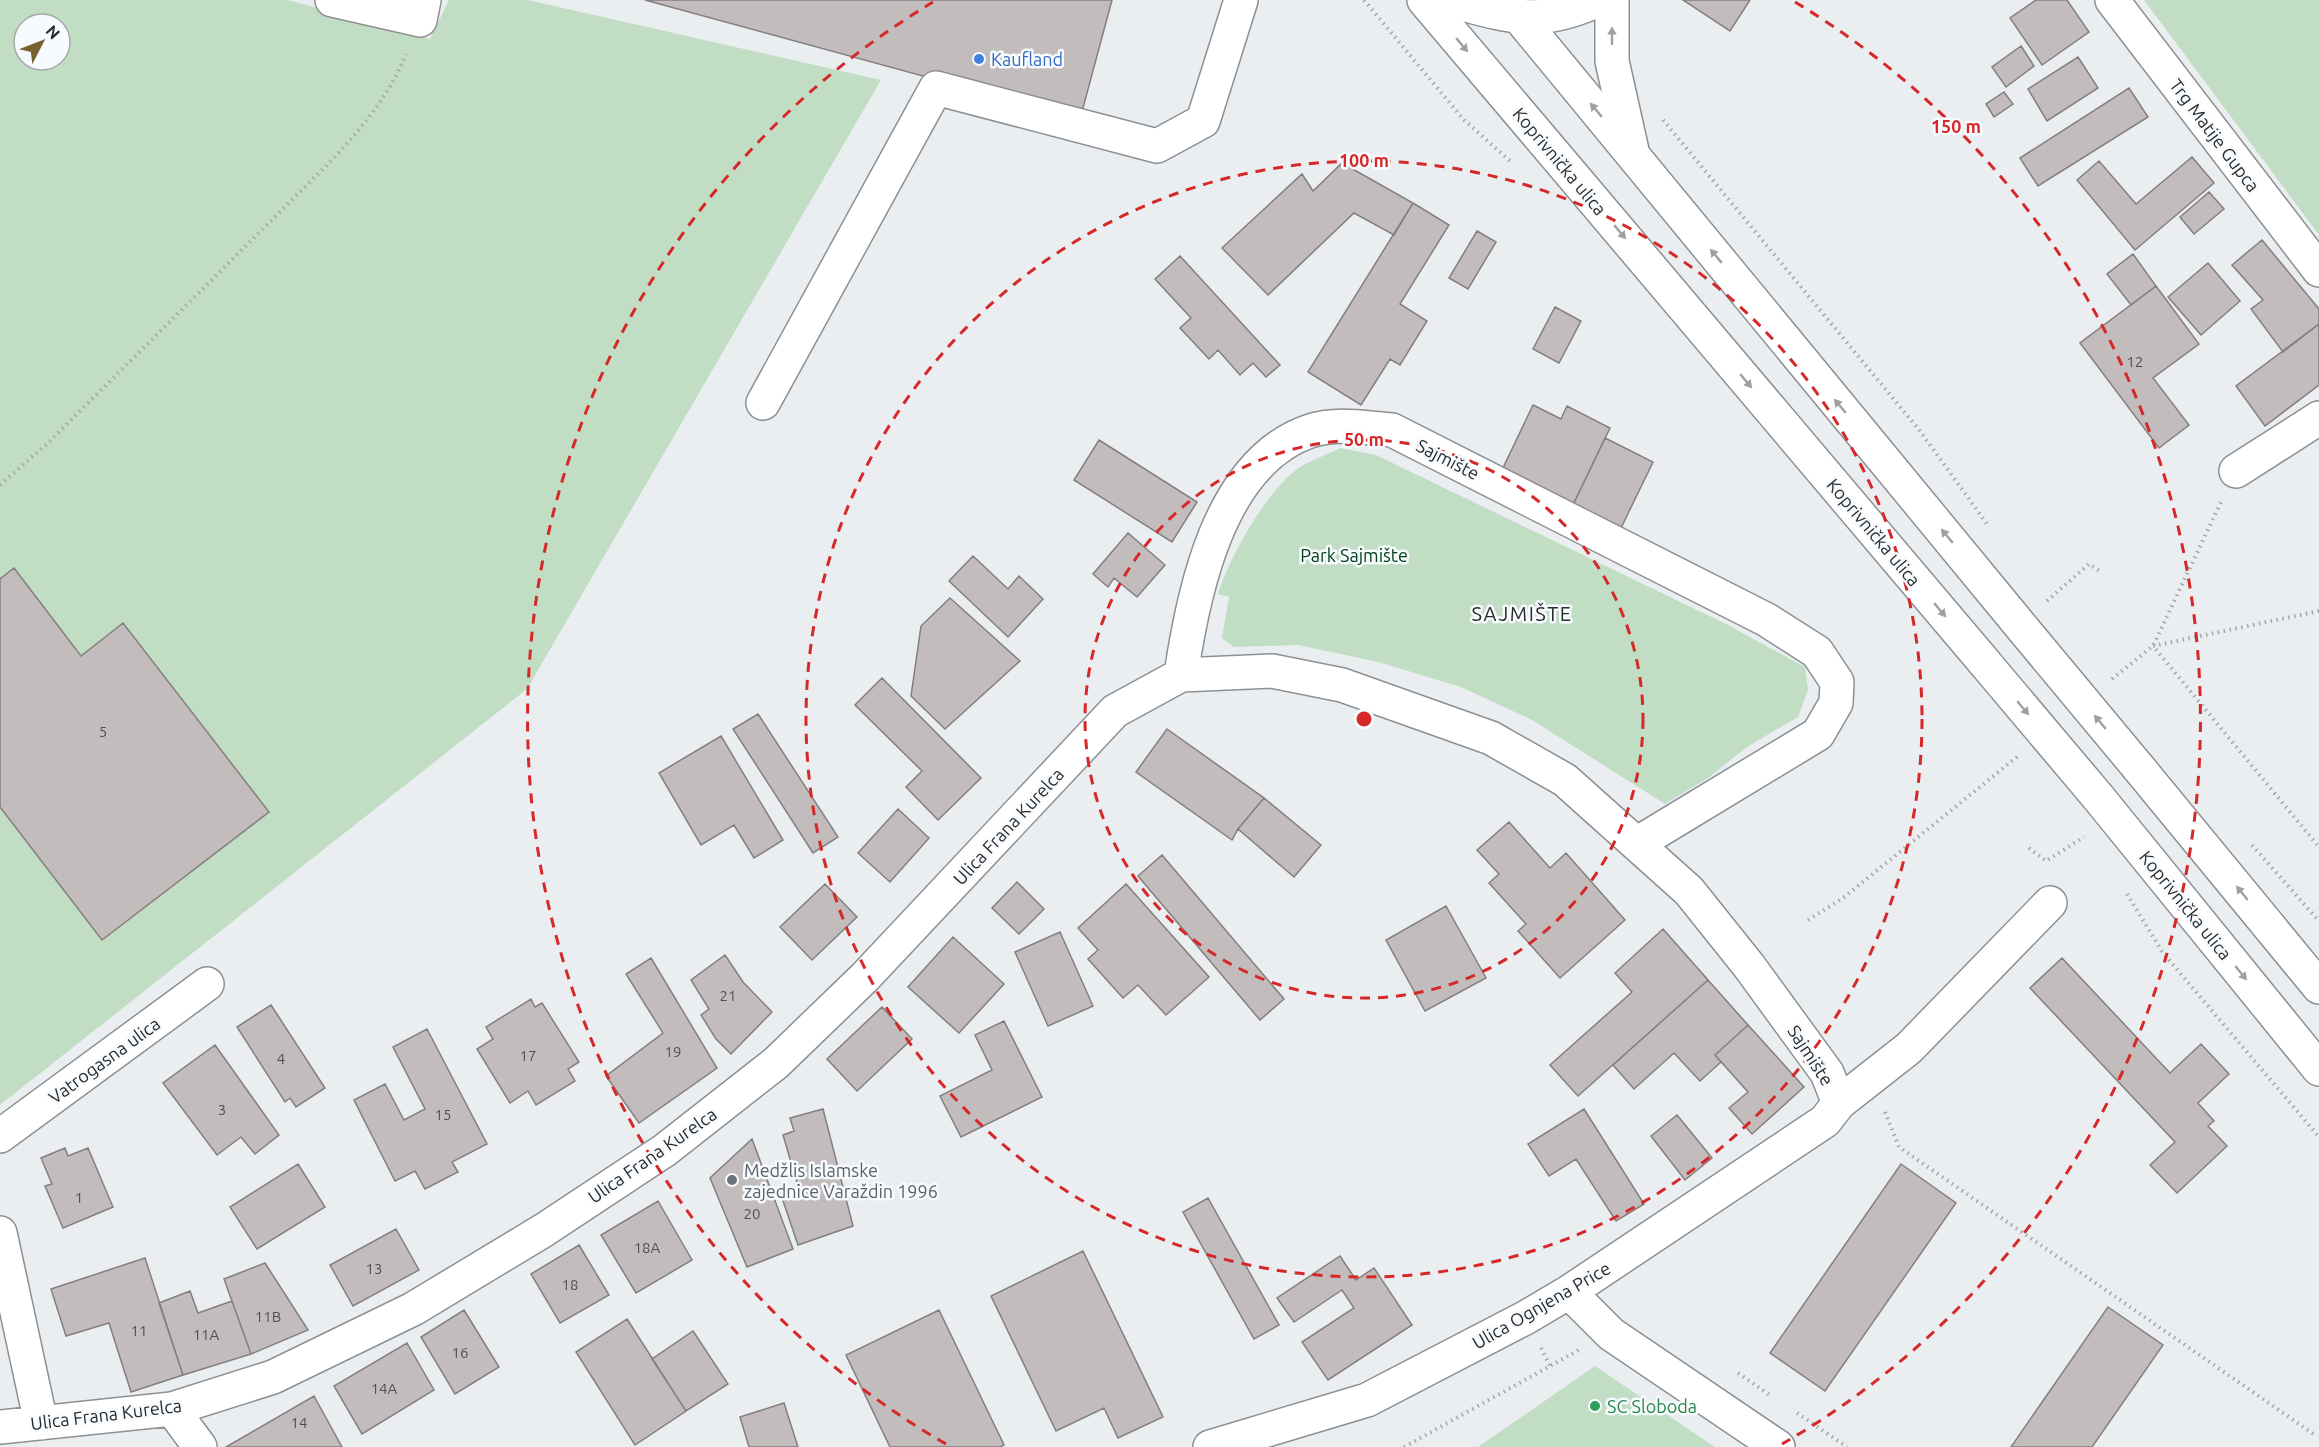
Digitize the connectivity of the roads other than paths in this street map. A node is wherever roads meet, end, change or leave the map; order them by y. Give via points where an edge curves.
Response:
1 (332, 0) edge
2 (1241, 0) edge
3 (1424, 0) edge
4 (1448, 0) edge
5 (1598, 0) edge
6 (1612, 0) edge
7 (2112, 0) edge
8 (1512, 9) edge
9 (422, 10) edge
10 (1633, 155) junction
11 (2319, 270) edge
12 (763, 403) dead end
13 (2319, 418) edge
14 (2236, 471) dead end
15 (1181, 675) junction
16 (1638, 843) junction
17 (2050, 903) dead end
18 (207, 984) dead end
19 (2319, 987) edge
20 (2319, 1069) edge
21 (1839, 1103) junction
22 (0, 1136) edge
23 (0, 1233) edge
24 (1569, 1292) junction
25 (172, 1409) junction
26 (41, 1423) junction
27 (0, 1427) edge
28 (200, 1447) edge
29 (1210, 1447) edge
30 (1778, 1447) edge

1 - 9 street
2 - 12 street via 1203,121 1157,147 936,88
3 -> 20 street, Koprivnička ulica, bridge via 2098,797
4 - 8 street
5 - 8 street via 1571,13
10 -> 6 street via 1612,61
7 - 11 street, Trg Matije Gupca
10 -> 8 street
19 -> 10 street, bridge
13 - 14 street
15 - 16 street, Sajmište via 1272,670 1342,685 1491,738 1565,780
15 - 16 street, Sajmište via 1198,584 1216,533 1240,488 1273,451 1310,431 1345,426 1392,430 1767,620 1817,652 1837,682 1836,703 1818,734
15 - 25 street, Ulica Frana Kurelca via 1115,711 865,977 776,1063 665,1150 544,1230 413,1308 273,1377
16 - 21 street, Sajmište via 1689,891 1749,966 1827,1073
17 - 21 street, Sajmište via 1909,1048
18 - 22 street, Vatrogasna ulica
21 - 24 street, Ulica Ognjena Price via 1825,1121
23 - 26 street
24 - 29 street, Ulica Ognjena Price via 1367,1400
24 - 30 street via 1611,1334
25 - 26 street, Ulica Frana Kurelca
25 - 28 street
26 - 27 street, Ulica Frana Kurelca

